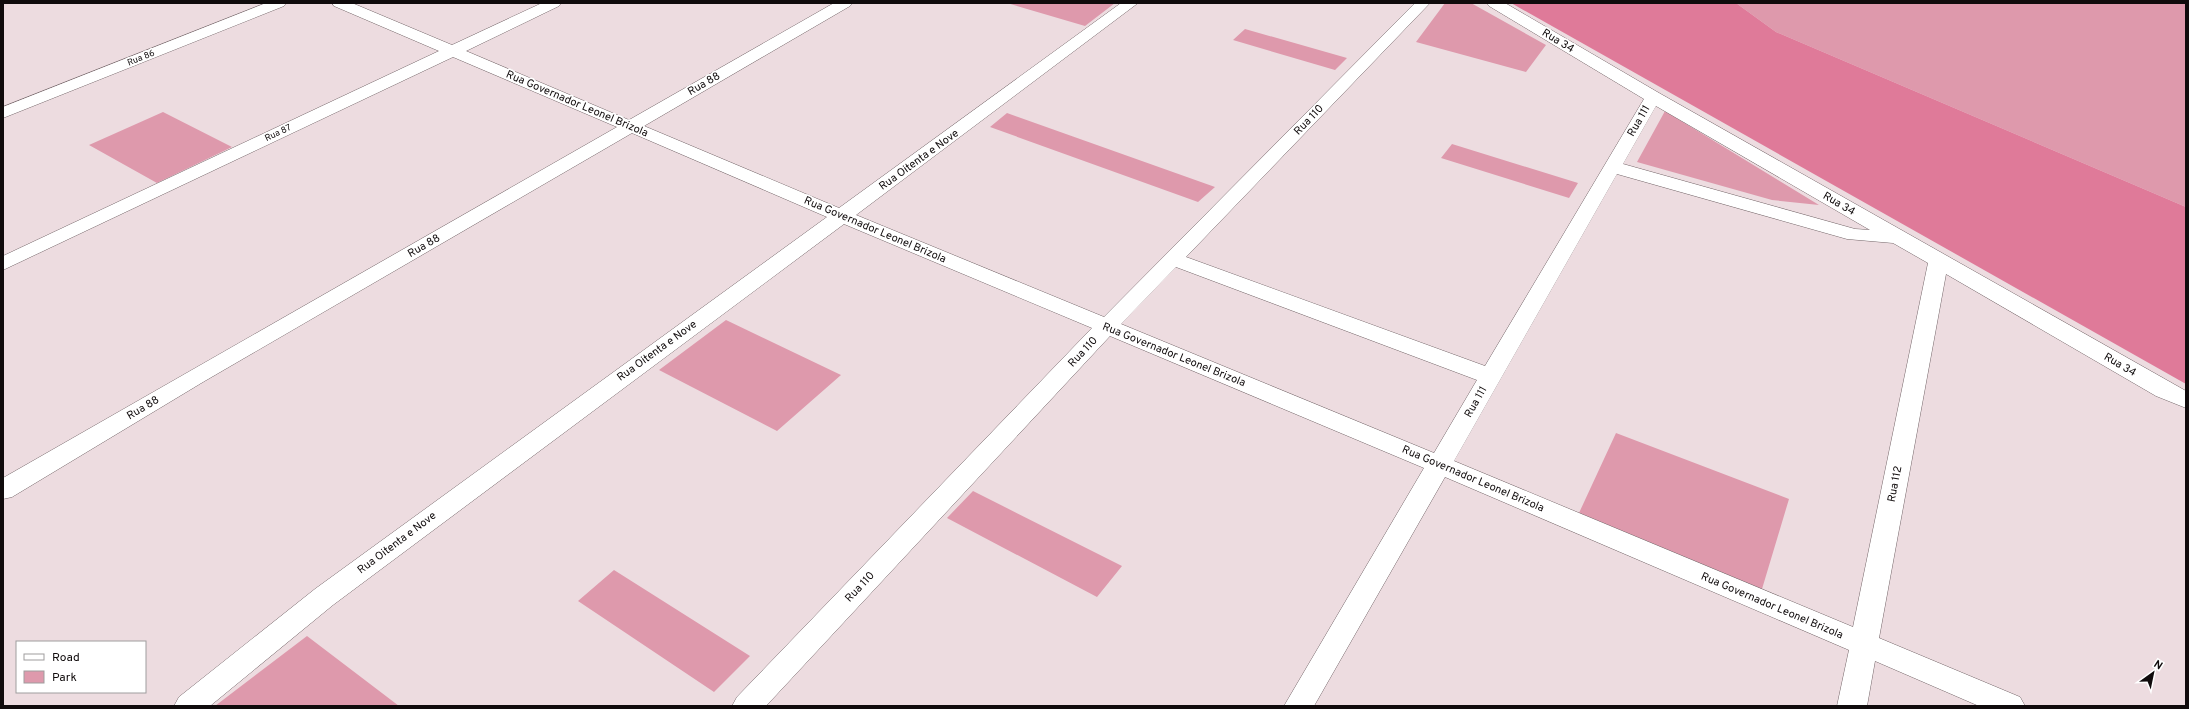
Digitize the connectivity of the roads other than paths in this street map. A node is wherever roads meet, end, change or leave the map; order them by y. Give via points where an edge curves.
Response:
1 (279, 3) edge
2 (339, 3) edge
3 (554, 3) edge
4 (845, 3) edge
5 (1131, 3) edge
6 (1423, 3) edge
7 (1494, 3) edge
8 (451, 51) junction
9 (1653, 97) junction
10 (3, 113) edge
11 (630, 127) junction
12 (1612, 167) junction
13 (842, 216) junction
14 (1898, 238) junction
15 (1174, 259) junction
16 (1938, 261) junction
17 (3, 264) edge
18 (1106, 327) junction
19 (1490, 376) junction
20 (2186, 400) edge
21 (1440, 465) junction
22 (3, 490) edge
23 (1865, 645) junction
24 (189, 706) edge
25 (747, 706) edge
26 (1298, 706) edge
27 (1852, 706) edge
28 (2010, 706) edge

1 - 10 street, Rua 86
2 - 8 street, Rua Governador Leonel Brizola
3 - 8 street, Rua 87
4 - 11 street, Rua 88
5 - 13 street, Rua Oitenta e Nove
6 - 15 street, Rua 110
7 - 9 street, Rua 34
8 - 11 street, Rua Governador Leonel Brizola
8 - 17 street, Rua 87
9 - 12 street, Rua 111
9 - 14 street, Rua 34
11 - 13 street, Rua Governador Leonel Brizola
11 - 22 street, Rua 88
12 - 14 street via 1854,235
12 - 19 street, Rua 111
13 - 18 street, Rua Governador Leonel Brizola
13 - 24 street, Rua Oitenta e Nove via 324,597
14 - 16 street, Rua 34
15 - 18 street, Rua 110
15 - 19 street
16 - 20 street, Rua 34 via 2164,390
16 - 23 street, Rua 112
18 - 21 street, Rua Governador Leonel Brizola
18 - 25 street, Rua 110
19 - 21 street, Rua 111
21 - 23 street, Rua Governador Leonel Brizola
21 - 26 street, Rua 111
23 - 27 street, Rua 112
23 - 28 street, Rua Governador Leonel Brizola

